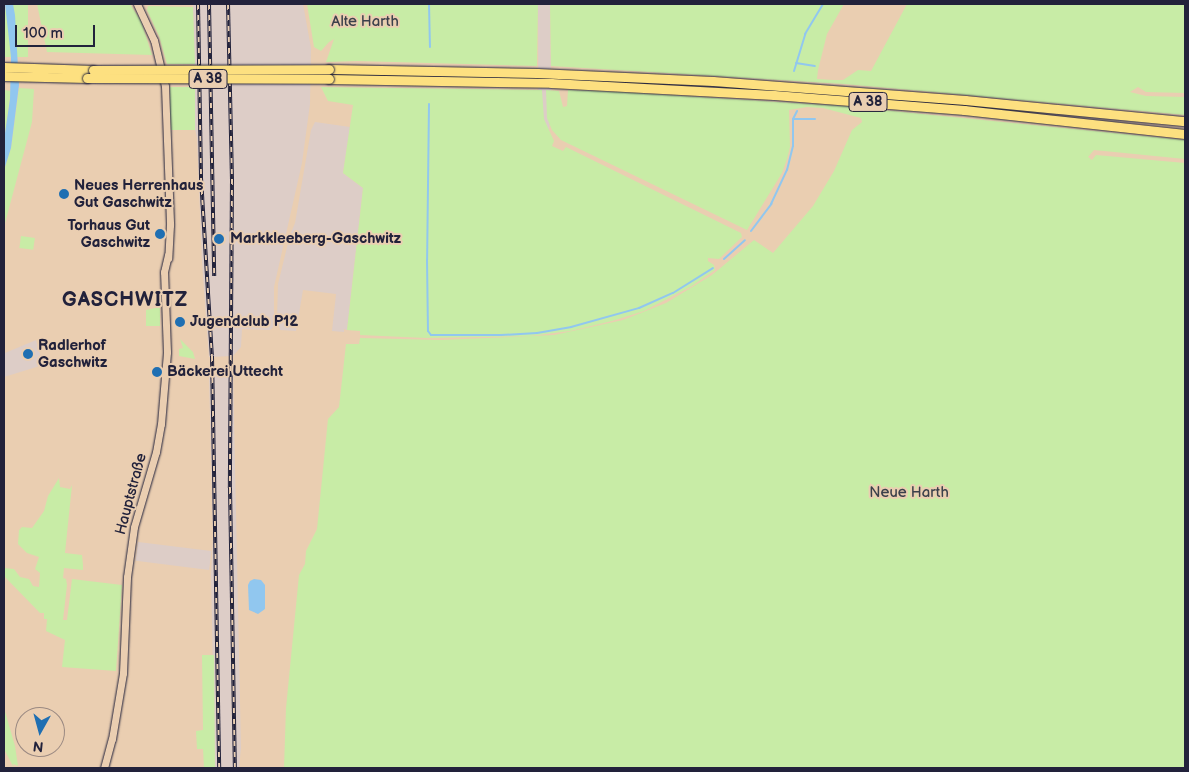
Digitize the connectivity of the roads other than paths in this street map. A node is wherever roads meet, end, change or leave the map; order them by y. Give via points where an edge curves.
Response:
1 (137, 4) edge
2 (4, 67) edge
3 (4, 76) edge
4 (1185, 121) edge
5 (1185, 134) edge
6 (104, 768) edge

1 - 6 main road, Hauptstraße via 154,40 165,86 170,225 165,285 166,352 156,452 134,527 122,682
2 - 4 highway, A 38, bridge via 551,73 839,90
3 - 5 highway, A 38, bridge via 551,83 838,100

